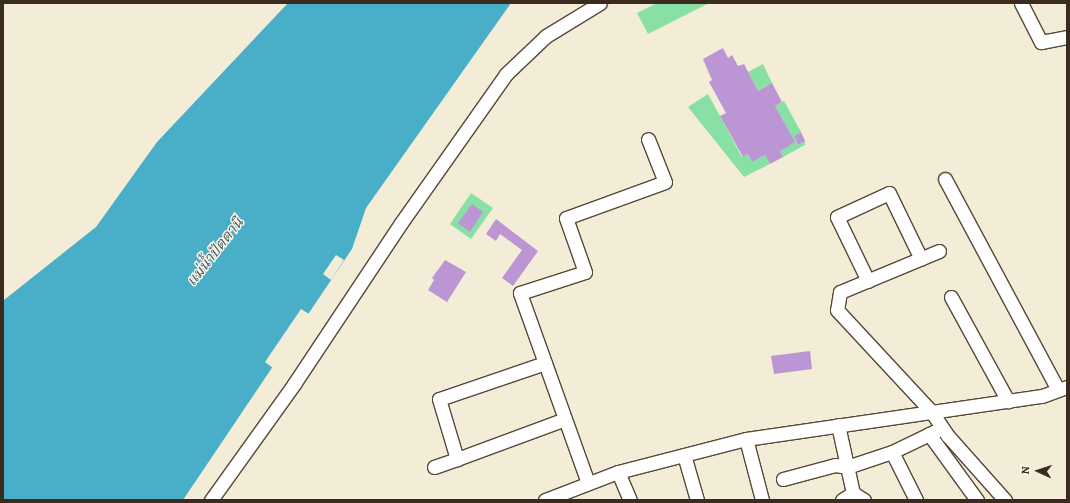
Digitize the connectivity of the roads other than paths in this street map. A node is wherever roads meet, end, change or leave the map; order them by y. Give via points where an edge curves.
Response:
1 (600, 3) edge
2 (1021, 3) edge
3 (1067, 37) edge
4 (648, 139) dead end
5 (945, 179) dead end
6 (939, 251) dead end
7 (920, 259) junction
8 (868, 281) junction
9 (951, 297) dead end
10 (545, 363) junction
11 (1063, 389) edge
12 (1008, 401) junction
13 (931, 411) junction
14 (565, 419) junction
15 (838, 425) junction
16 (942, 428) junction
17 (929, 434) junction
18 (746, 439) junction
19 (892, 452) junction
20 (684, 455) junction
21 (457, 459) junction
22 (434, 467) dead end
23 (847, 467) junction
24 (618, 472) junction
25 (783, 479) dead end
26 (588, 483) junction
27 (859, 497) edge
28 (210, 500) edge
29 (545, 500) edge
30 (630, 500) edge
31 (697, 500) edge
32 (762, 500) edge
33 (842, 500) edge
34 (916, 500) edge
35 (977, 500) edge
36 (1005, 500) edge

1 - 28 street via 546,36 506,74 294,384
2 - 3 street via 1041,42
4 - 10 street via 665,182 566,218 586,272 520,293
5 - 11 street
6 - 7 street
7 - 8 street
7 - 8 street via 889,193 837,218
8 - 13 street via 840,292 837,310
9 - 12 street
10 - 14 street
10 - 21 street via 439,399
11 - 12 street via 1042,396
12 - 13 street
13 - 15 street
13 - 16 street
14 - 21 street
14 - 26 street
15 - 18 street
15 - 23 street
16 - 17 street
16 - 36 street
17 - 19 street
17 - 35 street
18 - 20 street
18 - 32 street
19 - 23 street
19 - 34 street
20 - 24 street
20 - 31 street
21 - 22 street
23 - 25 street via 835,465
23 - 27 street
24 - 26 street
24 - 30 street
26 - 29 street
27 - 33 street

